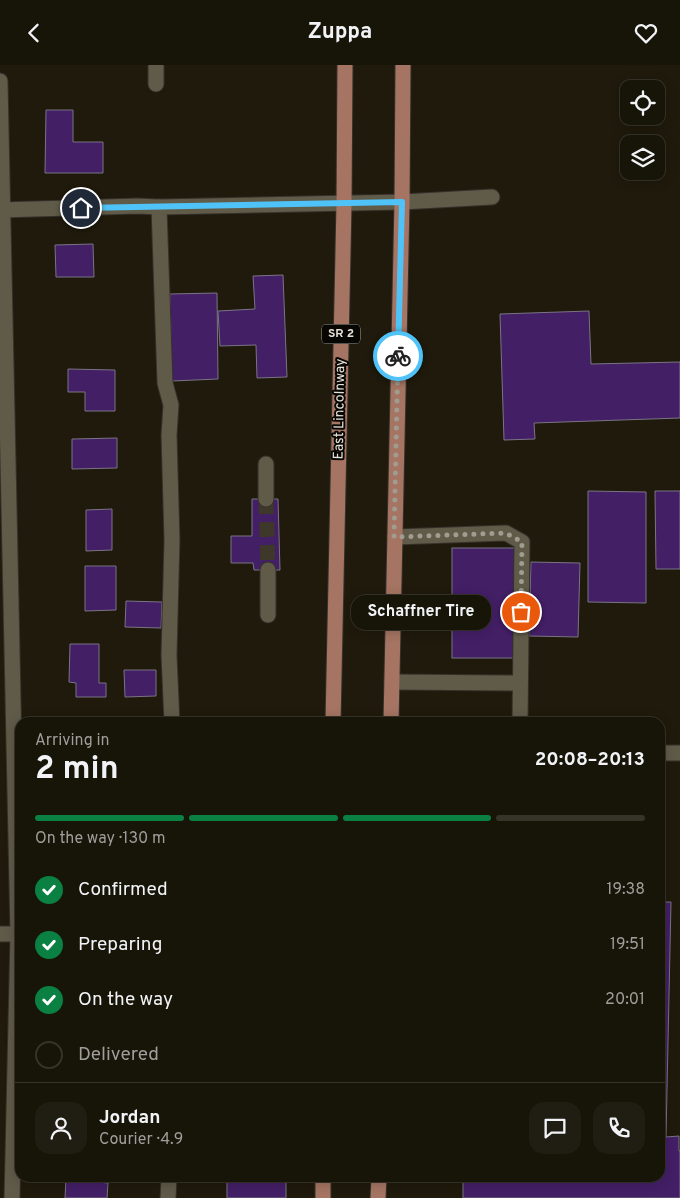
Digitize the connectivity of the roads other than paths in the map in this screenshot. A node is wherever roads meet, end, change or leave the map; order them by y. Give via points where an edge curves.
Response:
1 (156, 65) edge
2 (344, 65) edge
3 (403, 65) edge
4 (0, 81) edge
5 (156, 84) dead end
6 (492, 197) dead end
7 (402, 202) junction
8 (344, 204) junction
9 (159, 207) junction
10 (1, 210) edge
11 (266, 465) dead end
12 (266, 499) tunnel mouth
13 (394, 537) junction
14 (268, 570) tunnel mouth
15 (268, 615) dead end
16 (392, 682) junction
17 (520, 683) junction
18 (172, 717) edge
19 (333, 717) edge
20 (391, 717) edge
21 (520, 717) edge
22 (665, 753) edge
23 (680, 753) edge
24 (15, 773) edge
25 (15, 934) edge
26 (0, 935) edge
27 (15, 1085) edge
28 (169, 1182) edge
29 (323, 1182) edge
30 (379, 1182) edge
31 (12, 1198) edge
32 (168, 1198) edge
33 (323, 1198) edge
34 (378, 1198) edge

1 - 5 street
2 - 8 main road, East Lincolnway / SR 2
3 - 7 main road
4 - 10 street
6 - 7 street
7 - 8 street
7 - 13 main road
8 - 9 street
8 - 19 main road, East Lincolnway / SR 2
9 - 10 street
9 - 18 street via 165,383 171,405 169,655
10 - 24 street
11 - 12 street
13 - 16 main road
13 - 17 street via 506,533 522,542
14 - 15 street
16 - 17 street
16 - 20 main road
17 - 21 street
22 - 23 street
25 - 26 street
27 - 31 street
28 - 32 street
29 - 33 main road
30 - 34 main road

